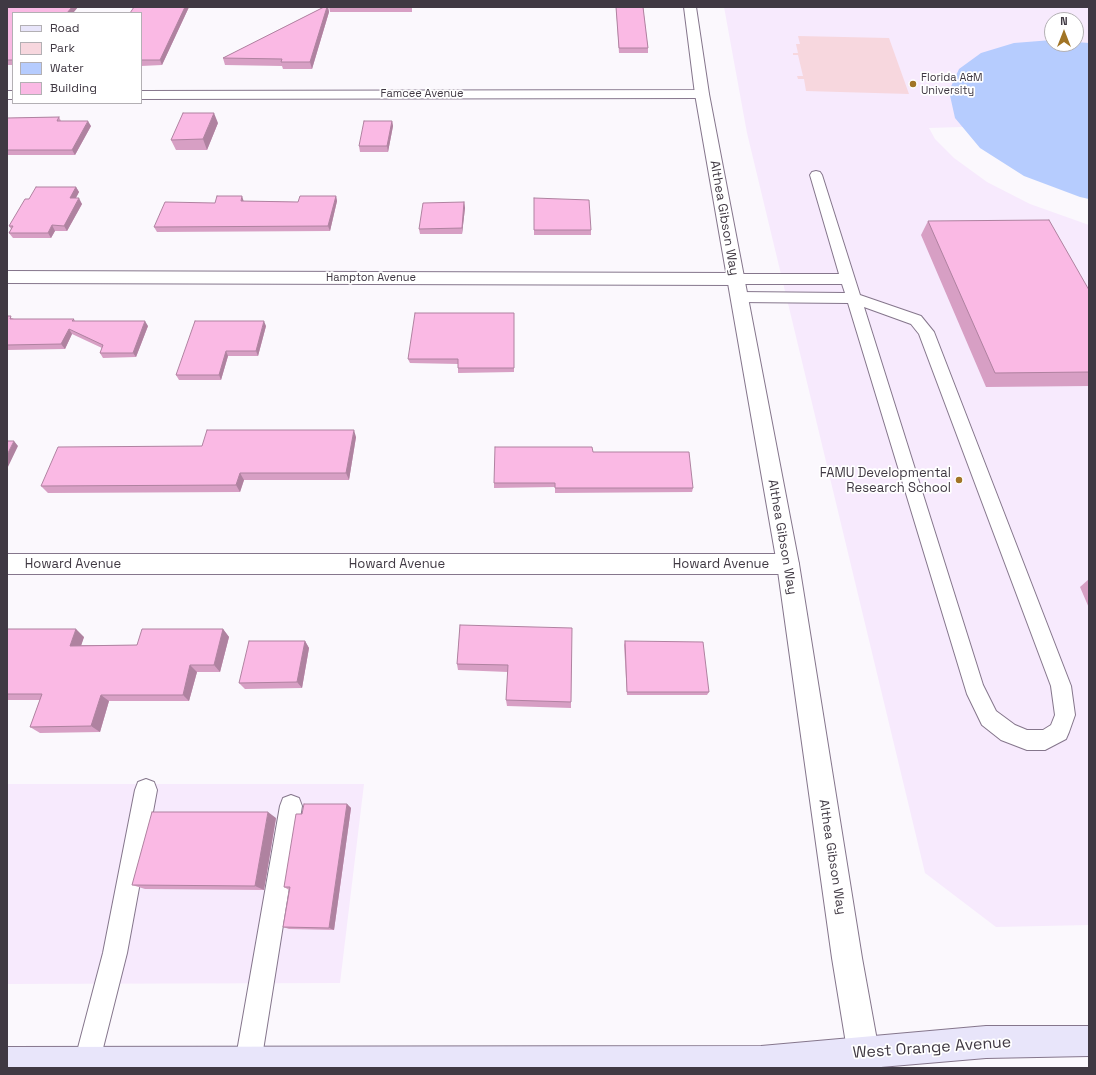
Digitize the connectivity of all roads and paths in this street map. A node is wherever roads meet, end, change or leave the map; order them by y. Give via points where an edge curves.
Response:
1 (690, 7) edge
2 (702, 94) junction
3 (142, 95) edge
4 (816, 175) dead end
5 (7, 278) edge
6 (848, 279) junction
7 (736, 288) junction
8 (854, 298) junction
9 (7, 564) edge
10 (788, 564) junction
11 (146, 790) dead end
12 (291, 806) dead end
13 (1089, 1041) edge
14 (865, 1061) edge
15 (7, 1063) edge
16 (248, 1063) junction
17 (97, 1065) edge

1 - 2 street, Althea Gibson Way
2 - 3 street, Famcee Avenue
2 - 7 street, Althea Gibson Way
4 - 6 lane
5 - 7 street, Hampton Avenue
6 - 7 lane
6 - 8 lane
7 - 8 lane
7 - 10 street, Althea Gibson Way
8 - 8 lane via 974,687 989,718 1008,733 1027,740 1045,740 1059,732 1065,715 1061,686 926,332 916,320
9 - 10 street, Howard Avenue
10 - 14 street, Althea Gibson Way via 847,958
11 - 17 lane
12 - 16 lane
13 - 14 main road, West Orange Avenue via 986,1042
14 - 16 main road, West Orange Avenue
15 - 17 main road, West Orange Avenue
16 - 17 main road, West Orange Avenue

